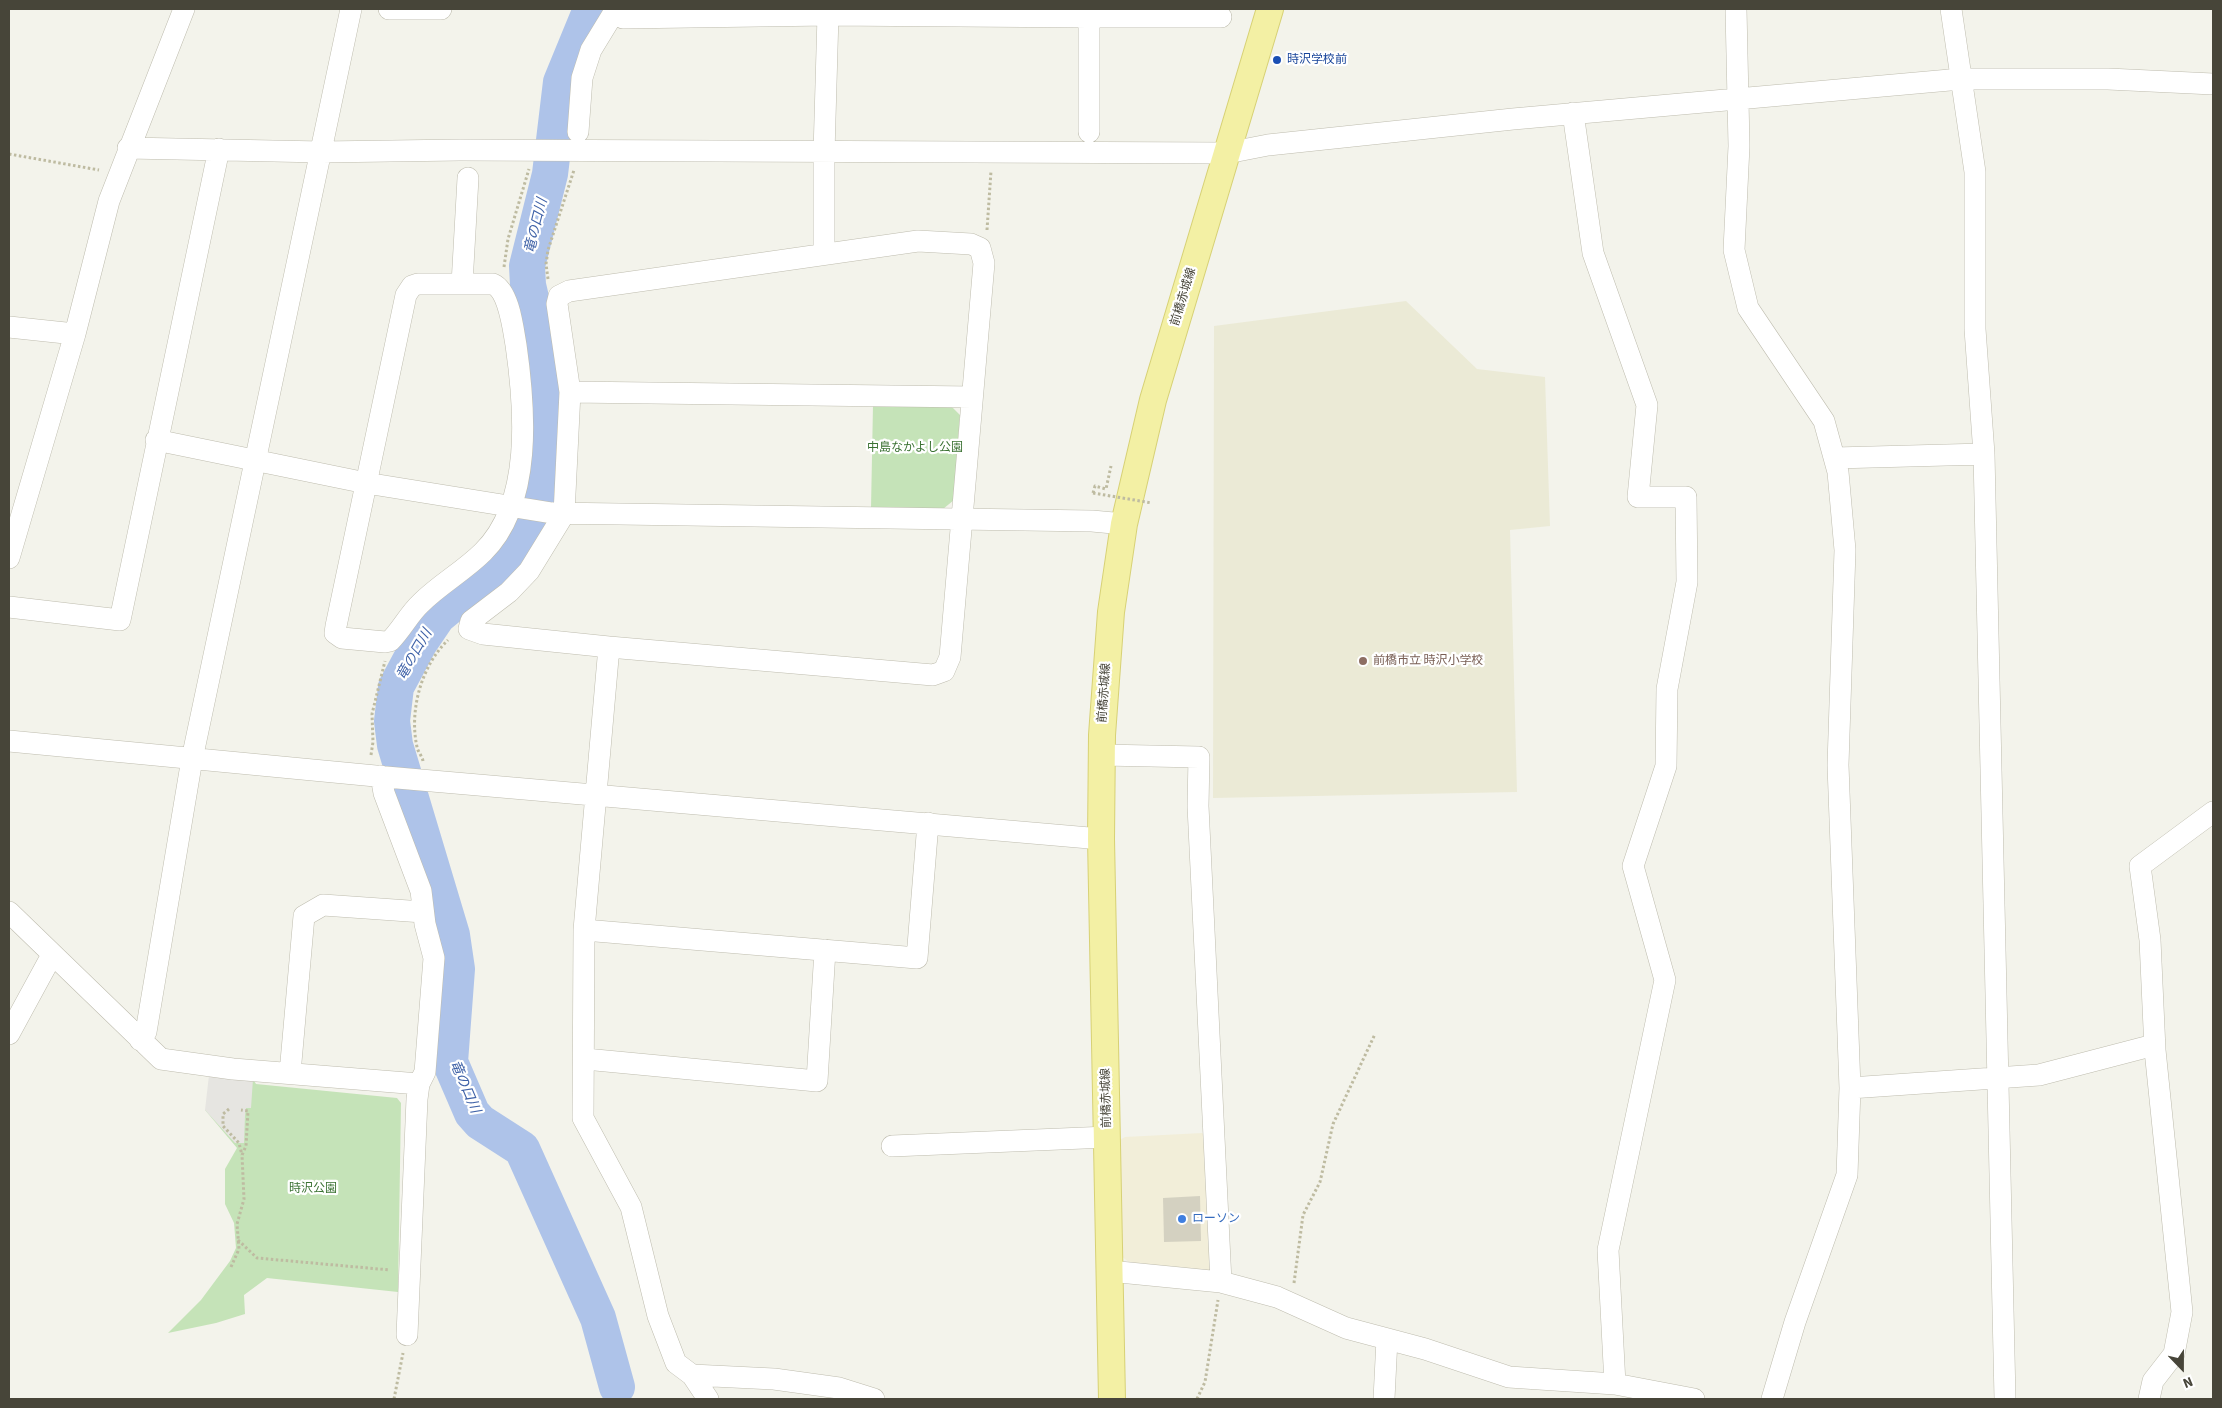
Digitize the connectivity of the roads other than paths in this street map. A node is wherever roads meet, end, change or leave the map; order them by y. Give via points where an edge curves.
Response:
1 (184, 9) edge
2 (351, 9) edge
3 (389, 9) edge
4 (441, 9) edge
5 (1270, 9) edge
6 (1736, 9) edge
7 (1951, 9) edge
8 (615, 10) edge
9 (1089, 13) edge
10 (828, 15) junction
11 (1221, 17) dead end
12 (1962, 79) junction
13 (2213, 84) edge
14 (1740, 98) junction
15 (1573, 113) junction
16 (578, 132) dead end
17 (1089, 132) dead end
18 (128, 148) junction
19 (219, 149) junction
20 (322, 152) junction
21 (824, 153) junction
22 (1227, 153) junction
23 (468, 178) dead end
24 (824, 254) junction
25 (462, 284) junction
26 (9, 328) edge
27 (75, 334) junction
28 (570, 392) junction
29 (972, 397) junction
30 (156, 440) junction
31 (1984, 454) junction
32 (1835, 458) junction
33 (256, 461) junction
34 (366, 483) junction
35 (514, 507) junction
36 (558, 514) junction
37 (15, 518) edge
38 (962, 519) junction
39 (1124, 524) junction
40 (9, 558) edge
41 (9, 607) edge
42 (609, 647) junction
43 (9, 741) edge
44 (1102, 755) junction
45 (192, 759) junction
46 (383, 776) junction
47 (596, 794) junction
48 (2213, 812) edge
49 (928, 824) junction
50 (1101, 838) junction
51 (9, 912) edge
52 (423, 912) junction
53 (584, 930) junction
54 (825, 950) junction
55 (52, 955) junction
56 (9, 1034) edge
57 (140, 1040) junction
58 (2154, 1045) junction
59 (584, 1059) junction
60 (290, 1073) junction
61 (1997, 1078) junction
62 (419, 1084) junction
63 (1850, 1088) junction
64 (1108, 1137) junction
65 (892, 1146) dead end
66 (1109, 1271) junction
67 (1221, 1282) junction
68 (407, 1335) road end
69 (1387, 1339) junction
70 (692, 1375) junction
71 (1616, 1384) junction
72 (708, 1399) edge
73 (874, 1399) edge
74 (1112, 1399) edge
75 (1384, 1399) edge
76 (1694, 1399) edge
77 (1772, 1399) edge
78 (2005, 1399) edge
79 (2149, 1399) edge

1 - 18 street
2 - 20 street
3 - 4 street
5 - 22 main road, 前橋赤城線
6 - 14 street
7 - 12 street
8 - 10 street via 623,18
8 - 16 street via 591,50 582,78
9 - 10 street
9 - 11 street
9 - 17 street
10 - 21 street
12 - 13 street via 2108,79
12 - 14 street
12 - 31 street via 1975,172 1974,328
14 - 15 street
14 - 32 street via 1734,250 1748,308 1824,421
15 - 22 street via 1268,145
15 - 71 street via 1593,254 1647,405 1638,497 1686,497 1687,582 1667,689 1666,766 1633,866 1665,980 1608,1250
18 - 19 street
18 - 27 street via 109,201
19 - 20 street
19 - 30 street
20 - 21 street via 533,160
20 - 33 street
21 - 22 street
21 - 24 street
22 - 39 main road, 前橋赤城線 via 1153,400
23 - 25 street
24 - 28 street via 569,291 559,296 557,304
24 - 29 street via 918,241 971,244 980,248 984,263
25 - 34 street via 418,284 408,290
25 - 35 street via 500,287 515,341 524,422
26 - 27 street
27 - 37 street
28 - 29 street
28 - 36 street
29 - 38 street
30 - 33 street
30 - 41 street via 120,620
31 - 32 street
31 - 61 street
32 - 63 street via 1845,550 1838,765
33 - 34 street
33 - 45 street
34 - 35 street
34 - 35 street via 336,626 335,633 342,638 390,641 419,604 483,552
35 - 36 street
36 - 38 street
36 - 42 street via 529,571 509,592 471,621 469,629 483,634
37 - 40 street
38 - 39 street
38 - 42 street via 950,657 944,672 933,675
39 - 44 main road, 前橋赤城線 via 1111,612
42 - 47 street
43 - 45 street
44 - 50 main road, 前橋赤城線
44 - 67 street via 1199,757 1198,806
45 - 46 street
45 - 57 street via 148,1023
46 - 47 street via 423,771
46 - 52 street via 384,793 421,891
47 - 49 street
47 - 53 street
48 - 58 street via 2140,866 2150,940
49 - 50 street
49 - 54 street via 917,958
50 - 64 main road, 前橋赤城線
51 - 55 street
52 - 60 street via 323,904 304,916
52 - 62 street via 434,958 425,1072
53 - 54 street
53 - 59 street
54 - 59 street via 817,1081
55 - 56 street
55 - 57 street
57 - 60 street via 160,1059
58 - 61 street via 2039,1075
58 - 79 street via 2182,1312 2174,1354 2153,1381
59 - 70 street via 583,1118 631,1207 658,1316 676,1362
60 - 62 street
61 - 63 street
61 - 78 street
62 - 68 street
63 - 77 street via 1846,1176
64 - 65 street
64 - 66 main road, 前橋赤城線
66 - 67 street
66 - 74 main road, 前橋赤城線
67 - 69 street via 1277,1297 1346,1328
69 - 71 street via 1509,1377
69 - 75 street
70 - 72 street
70 - 73 street via 774,1379 840,1388
71 - 76 street

